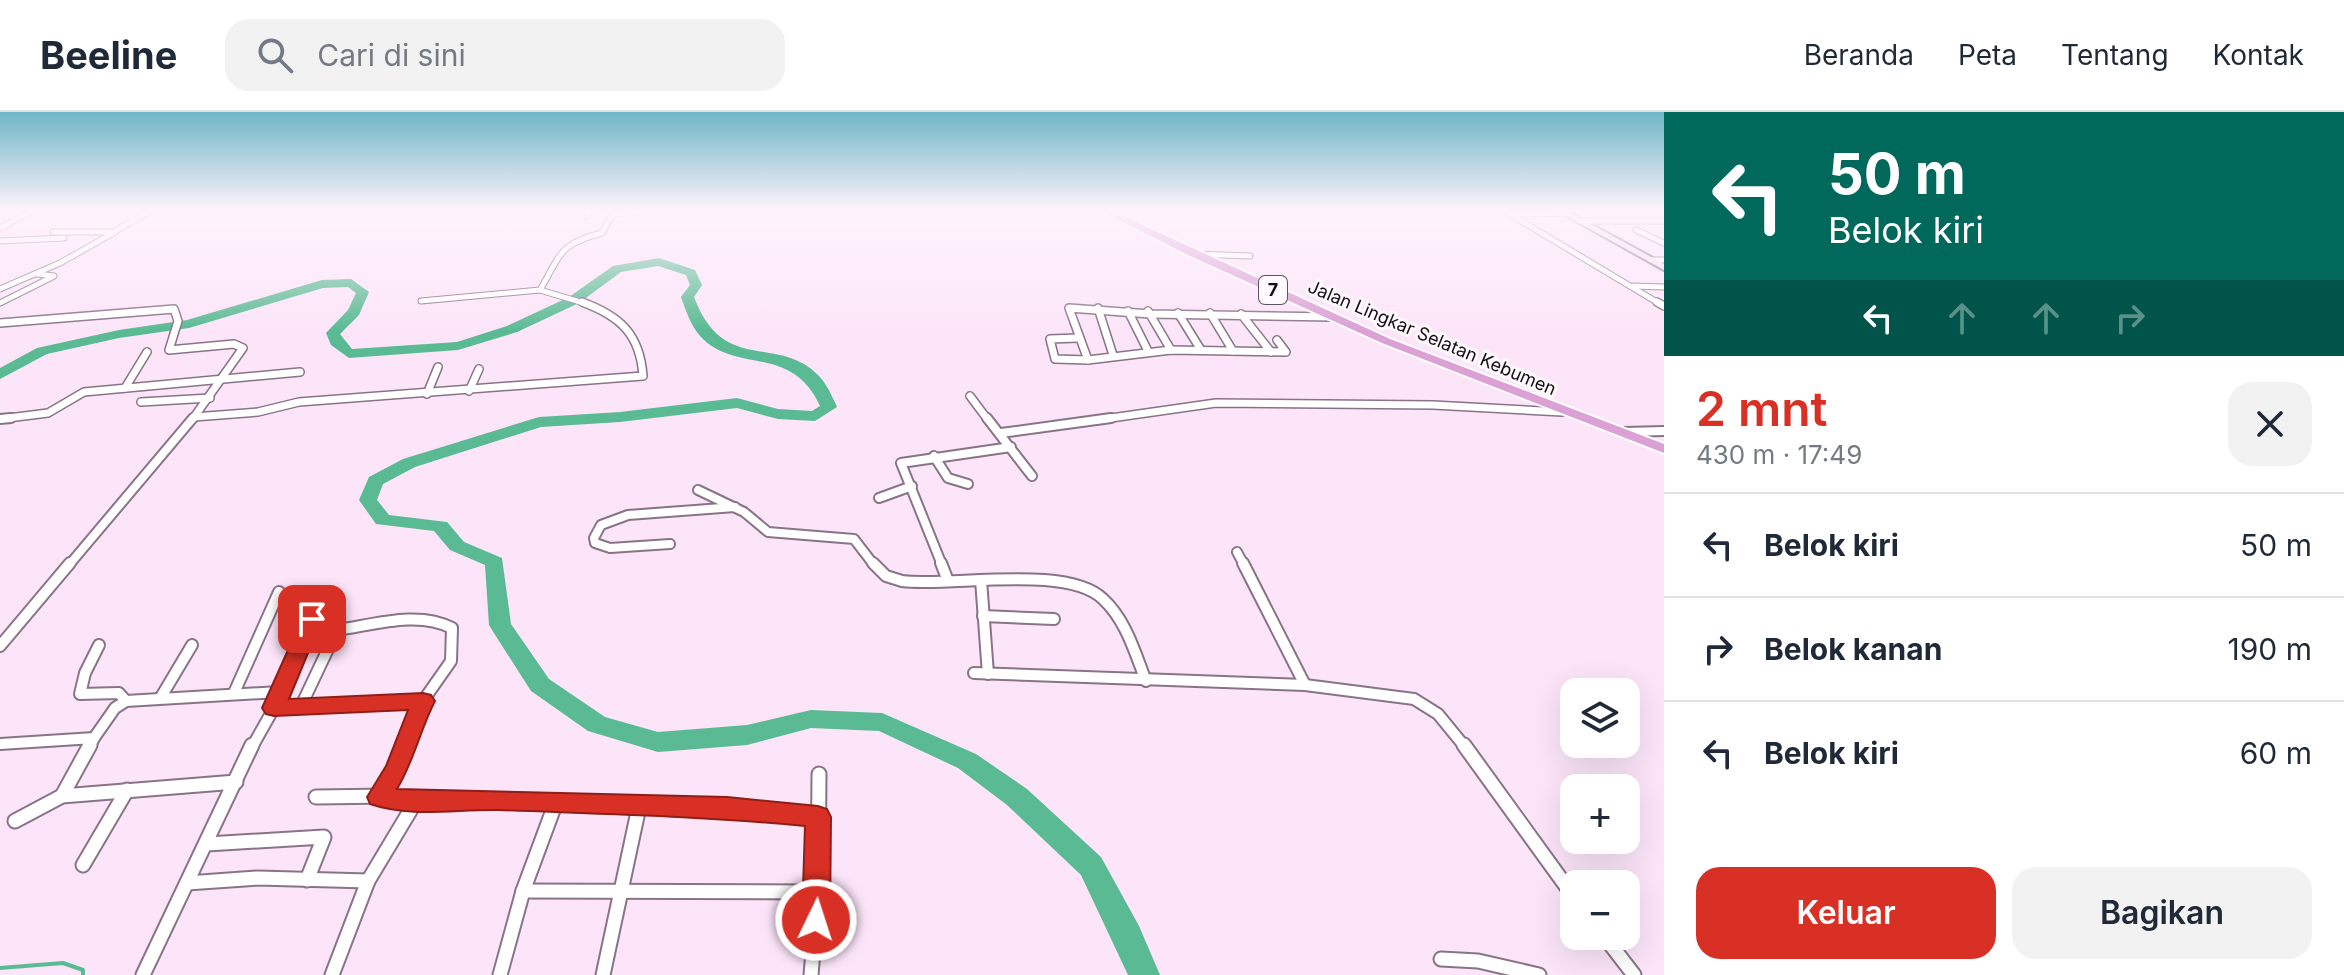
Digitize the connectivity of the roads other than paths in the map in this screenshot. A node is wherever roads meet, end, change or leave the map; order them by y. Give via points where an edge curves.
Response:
1 (84, 250) edge
2 (564, 250) edge
3 (1185, 250) edge
4 (1570, 250) edge
5 (1633, 250) edge
6 (1191, 253) junction
7 (1250, 256) dead end
8 (1651, 260) junction
9 (1664, 260) edge
10 (1664, 267) edge
11 (33, 274) junction
12 (1630, 286) junction
13 (1664, 287) edge
14 (0, 289) edge
15 (540, 290) junction
16 (421, 301) dead end
17 (0, 303) edge
18 (1664, 306) edge
19 (1098, 308) junction
20 (1128, 311) junction
21 (1146, 313) junction
22 (1179, 314) junction
23 (1211, 314) junction
24 (1242, 315) junction
25 (1328, 315) junction
26 (0, 323) edge
27 (1136, 326) junction
28 (1157, 327) junction
29 (1078, 338) junction
30 (1277, 340) dead end
31 (1171, 350) junction
32 (1201, 350) junction
33 (1148, 351) junction
34 (1233, 351) junction
35 (147, 352) dead end
36 (1271, 352) junction
37 (1113, 355) junction
38 (1088, 360) junction
39 (438, 367) dead end
40 (479, 369) dead end
41 (300, 372) dead end
42 (223, 378) junction
43 (125, 388) junction
44 (469, 391) junction
45 (427, 394) junction
46 (970, 396) dead end
47 (210, 398) junction
48 (141, 402) dead end
49 (1562, 412) junction
50 (194, 417) junction
51 (0, 419) edge
52 (1664, 431) edge
53 (1001, 433) junction
54 (1620, 433) junction
55 (1011, 447) junction
56 (1664, 449) edge
57 (934, 456) junction
58 (1032, 476) dead end
59 (968, 484) dead end
60 (912, 486) junction
61 (698, 490) dead end
62 (879, 498) dead end
63 (735, 507) junction
64 (670, 544) dead end
65 (1237, 552) dead end
66 (981, 580) junction
67 (948, 581) junction
68 (279, 592) dead end
69 (983, 616) junction
70 (312, 619) dead end
71 (1054, 619) dead end
72 (99, 645) dead end
73 (192, 645) dead end
74 (0, 646) edge
75 (974, 673) dead end
76 (988, 674) junction
77 (1146, 681) junction
78 (1305, 685) junction
79 (279, 692) junction
80 (234, 693) junction
81 (161, 697) junction
82 (126, 701) junction
83 (423, 701) junction
84 (301, 706) junction
85 (274, 708) junction
86 (94, 738) junction
87 (0, 744) edge
88 (819, 774) dead end
89 (236, 782) junction
90 (127, 790) junction
91 (62, 796) junction
92 (316, 797) dead end
93 (379, 797) junction
94 (416, 801) junction
95 (556, 802) junction
96 (639, 807) junction
97 (818, 817) junction
98 (15, 821) dead end
99 (207, 844) junction
100 (83, 865) dead end
101 (1560, 878) edge
102 (307, 880) junction
103 (368, 881) junction
104 (187, 883) junction
105 (622, 888) junction
106 (523, 891) junction
107 (818, 892) junction
108 (1615, 950) edge
109 (1441, 959) dead end
110 (143, 975) edge
111 (332, 975) edge
112 (500, 975) edge
113 (603, 975) edge
114 (811, 975) edge
115 (1539, 975) edge
116 (1634, 975) edge

1 - 11 street
2 - 15 street
3 - 6 highway, Jalan Lingkar Selatan Kebumen / 7
4 - 12 street
5 - 8 main road
6 - 7 street
6 - 25 highway, Jalan Lingkar Selatan Kebumen / 7
8 - 9 street
8 - 10 main road
11 - 14 street
11 - 17 street via 54,276
12 - 13 street
12 - 18 street
15 - 16 street
15 - 44 street via 585,301 610,315 631,333 643,376
19 - 20 street
19 - 29 street via 1069,308
19 - 37 street
20 - 21 street
20 - 27 street
21 - 22 street
21 - 28 street
22 - 23 street
22 - 32 street
23 - 24 street
23 - 34 street
24 - 25 street
24 - 36 street
25 - 49 highway, Jalan Lingkar Selatan Kebumen / 7
26 - 42 street via 176,309 170,350 241,346
27 - 28 street
27 - 33 street
28 - 31 street
29 - 38 street
29 - 38 street via 1050,339 1055,359
30 - 36 street via 1286,352
31 - 32 street
31 - 33 street
32 - 34 street
33 - 37 street
34 - 36 street
35 - 43 street
37 - 38 street
39 - 45 street
40 - 44 street
41 - 42 street
42 - 43 street
42 - 47 street
43 - 51 street via 81,392 48,413
44 - 45 street
45 - 50 street via 299,402 258,412
46 - 53 street
47 - 48 street
47 - 50 street
49 - 53 street via 1216,403
49 - 54 highway, Jalan Lingkar Selatan Kebumen / 7
50 - 74 street
52 - 54 street
53 - 55 street
54 - 56 highway, Jalan Lingkar Selatan Kebumen / 7
55 - 57 street
55 - 58 street
57 - 59 street via 948,478
57 - 60 street via 901,463
60 - 62 street
60 - 67 street
61 - 63 street
63 - 64 street via 628,515 601,525 594,538 610,548
63 - 67 street via 768,532 854,539 888,577
65 - 78 street
66 - 67 street
66 - 69 street
66 - 77 street via 1073,584 1094,591 1119,619
68 - 80 street
69 - 71 street
69 - 76 street
70 - 79 street
72 - 82 street via 80,694 119,693
73 - 81 street
75 - 76 street
76 - 77 street
77 - 78 street
78 - 101 street via 1414,699 1438,714
79 - 80 street
79 - 85 street
80 - 81 street
81 - 82 street
82 - 86 street via 113,707
83 - 84 street
83 - 84 street via 453,651 452,628 436,620 337,630
83 - 93 street via 397,768
84 - 85 street
85 - 89 street
86 - 87 street
86 - 91 street
88 - 97 street
89 - 90 street
89 - 99 street
90 - 91 street
90 - 100 street
91 - 98 street
92 - 93 street
93 - 94 street
94 - 95 street
94 - 103 street
95 - 96 street
95 - 106 street
96 - 97 street
96 - 105 street
97 - 107 street
99 - 102 street via 324,837
99 - 104 street
102 - 103 street
102 - 104 street
103 - 111 street
104 - 110 street
105 - 106 street
105 - 107 street
105 - 113 street
106 - 112 street
107 - 114 street
108 - 116 street
109 - 115 street via 1484,960

